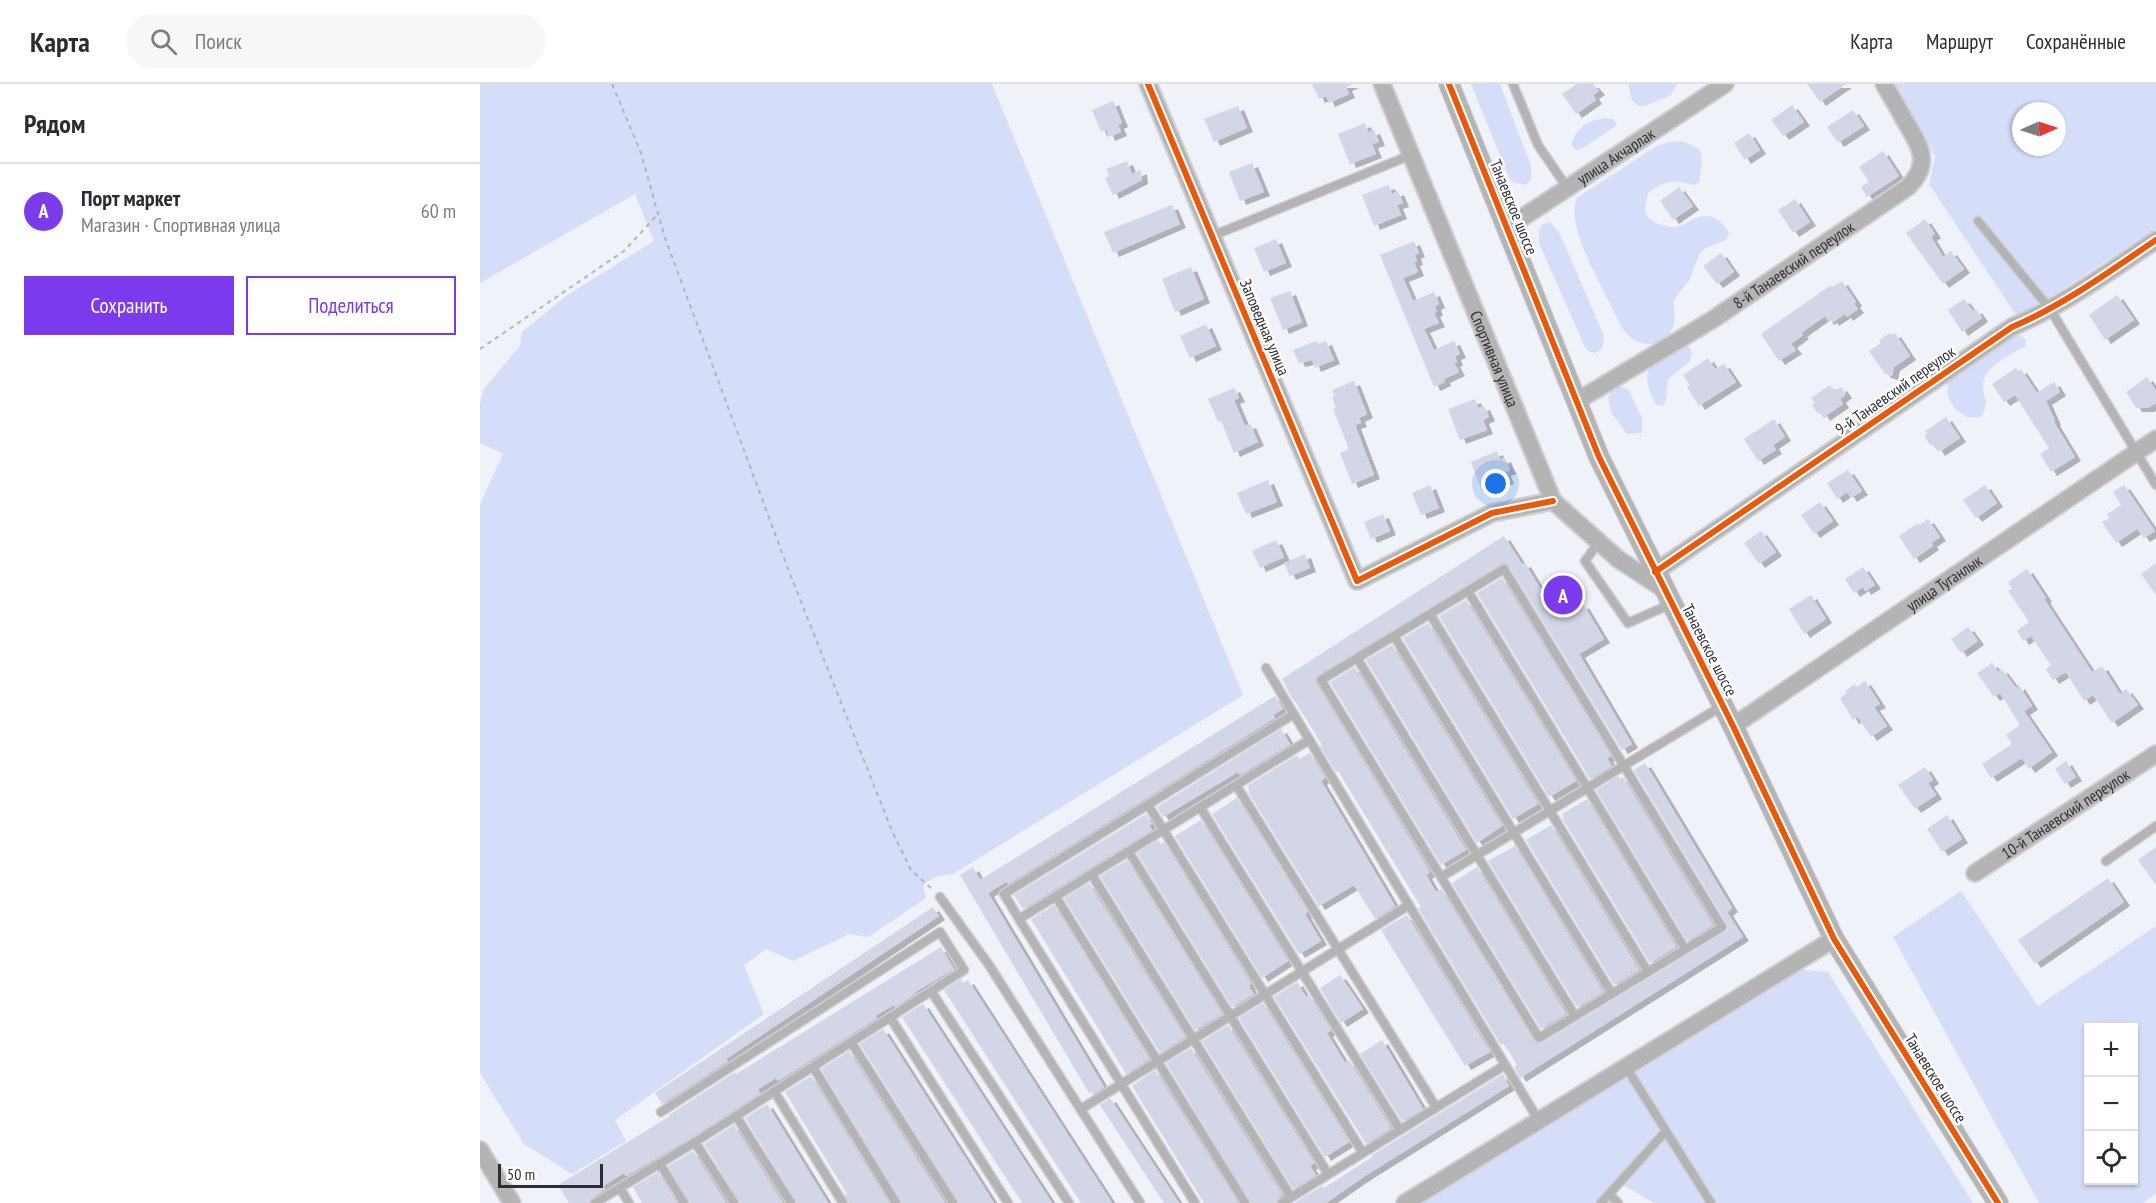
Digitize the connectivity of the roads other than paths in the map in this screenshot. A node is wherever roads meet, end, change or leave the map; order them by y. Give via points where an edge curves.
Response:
1 (1148, 84) edge
2 (1382, 84) edge
3 (1449, 84) edge
4 (1513, 84) edge
5 (1725, 84) edge
6 (1884, 84) edge
7 (1411, 154) junction
8 (1568, 189) junction
9 (1978, 221) dead end
10 (1508, 227) junction
11 (1212, 236) junction
12 (2156, 240) edge
13 (2050, 309) junction
14 (1577, 401) junction
15 (2156, 439) edge
16 (2135, 453) junction
17 (2156, 485) edge
18 (1553, 501) junction
19 (1599, 542) junction
20 (1663, 588) junction
21 (1468, 591) junction
22 (1430, 614) junction
23 (1394, 636) junction
24 (1357, 658) junction
25 (1266, 668) dead end
26 (1722, 705) junction
27 (1294, 714) junction
28 (1733, 726) junction
29 (1309, 740) junction
30 (2156, 754) edge
31 (1624, 766) junction
32 (1236, 785) junction
33 (1587, 788) junction
34 (1148, 805) junction
35 (1200, 807) junction
36 (1550, 811) junction
37 (2156, 826) edge
38 (1164, 830) junction
39 (1514, 833) junction
40 (1129, 852) junction
41 (1477, 855) junction
42 (2106, 861) dead end
43 (1975, 873) dead end
44 (1092, 875) junction
45 (1441, 877) junction
46 (940, 897) road end
47 (1056, 897) junction
48 (1409, 905) junction
49 (1020, 920) junction
50 (1834, 939) junction
51 (1338, 949) junction
52 (1685, 949) junction
53 (1302, 972) junction
54 (1648, 972) junction
55 (931, 991) junction
56 (1265, 994) junction
57 (1612, 994) junction
58 (1230, 1016) junction
59 (1575, 1016) junction
60 (890, 1017) junction
61 (1194, 1039) junction
62 (851, 1042) junction
63 (1158, 1061) junction
64 (1505, 1065) junction
65 (813, 1067) junction
66 (1626, 1067) junction
67 (1121, 1084) junction
68 (774, 1091) junction
69 (1436, 1107) junction
70 (1081, 1109) junction
71 (661, 1112) dead end
72 (736, 1116) junction
73 (1539, 1121) junction
74 (1400, 1130) junction
75 (1666, 1131) junction
76 (695, 1142) junction
77 (480, 1150) edge
78 (1363, 1153) junction
79 (660, 1164) junction
80 (1328, 1174) junction
81 (620, 1188) junction
82 (1609, 1194) junction
83 (1291, 1197) junction
84 (512, 1203) edge
85 (595, 1203) edge
86 (629, 1203) edge
87 (684, 1203) edge
88 (734, 1203) edge
89 (791, 1203) edge
90 (843, 1203) edge
91 (896, 1203) edge
92 (953, 1203) edge
93 (1008, 1203) edge
94 (1069, 1203) edge
95 (1140, 1203) edge
96 (1195, 1203) edge
97 (1245, 1203) edge
98 (1282, 1203) edge
99 (1405, 1203) edge
100 (1601, 1203) edge
101 (1618, 1203) edge
102 (1712, 1203) edge
103 (1998, 1203) edge

1 - 11 street, Заповедная улица
2 - 7 street, Спортивная улица
3 - 10 street, Танаевское шоссе
4 - 8 lane via 1538,145
5 - 8 street, улица Акчарлак
6 - 14 street, 8-й Танаевский переулок via 1922,153 1920,171 1908,187 1712,320
7 - 11 lane
7 - 18 street, Спортивная улица
8 - 10 street, улица Акчарлак
9 - 13 lane
10 - 14 street, Танаевское шоссе
11 - 18 street, Заповедная улица via 1357,581 1492,513
12 - 13 street, 9-й Танаевский переулок
13 - 16 lane
13 - 20 street, 9-й Танаевский переулок via 2012,327
14 - 20 street, Танаевское шоссе via 1599,457
15 - 16 street, улица Туганлык
16 - 17 lane
16 - 28 street, улица Туганлык
18 - 19 street, Спортивная улица
19 - 20 street, Спортивная улица
19 - 20 lane via 1585,561 1628,623
20 - 26 street, Танаевское шоссе
21 - 22 lane
21 - 31 lane via 1504,569
21 - 33 lane
22 - 23 lane
22 - 36 lane
23 - 24 lane
23 - 39 lane
24 - 41 lane
24 - 45 lane via 1322,680
25 - 27 lane
26 - 28 street, Танаевское шоссе
26 - 31 lane
27 - 29 lane
27 - 34 lane
28 - 50 street, Танаевское шоссе
29 - 32 lane
29 - 48 lane
30 - 43 street, 10-й Танаевский переулок
31 - 33 lane
31 - 52 lane via 1722,927
32 - 35 lane
32 - 51 lane
33 - 36 lane
33 - 52 lane
34 - 38 lane
34 - 49 lane via 1004,894
35 - 38 lane
35 - 53 lane
36 - 39 lane
36 - 54 lane
37 - 42 lane
38 - 40 lane
38 - 56 lane
39 - 41 lane
39 - 57 lane
40 - 44 lane
40 - 58 lane
41 - 45 lane
41 - 59 lane
44 - 47 lane
44 - 61 lane
45 - 59 lane via 1539,1038
46 - 70 lane via 989,965
47 - 49 lane
47 - 63 lane
48 - 51 lane
48 - 64 lane
49 - 67 lane
50 - 66 street
50 - 103 street, Танаевское шоссе
51 - 53 lane
51 - 69 lane
52 - 54 lane
53 - 56 lane
53 - 74 lane
54 - 57 lane
55 - 60 lane
55 - 71 lane via 964,970 940,932
55 - 94 lane
56 - 58 lane
56 - 78 lane
57 - 59 lane
58 - 61 lane
58 - 80 lane
60 - 62 lane
60 - 93 lane
61 - 63 lane
61 - 83 lane
62 - 65 lane
62 - 92 lane
63 - 67 lane
63 - 97 lane
64 - 69 lane
64 - 73 lane
65 - 68 lane
65 - 91 lane
66 - 73 street
66 - 75 lane
67 - 70 lane
67 - 96 lane
68 - 72 lane
68 - 90 lane
69 - 74 lane
70 - 95 lane
72 - 76 lane
72 - 89 lane
73 - 99 street
74 - 78 lane
75 - 82 lane
75 - 102 lane
76 - 79 lane
76 - 88 lane
77 - 84 street
78 - 80 lane
79 - 81 lane
79 - 87 lane
80 - 83 lane
81 - 85 lane
81 - 86 lane
82 - 100 lane
82 - 101 lane
83 - 98 lane

